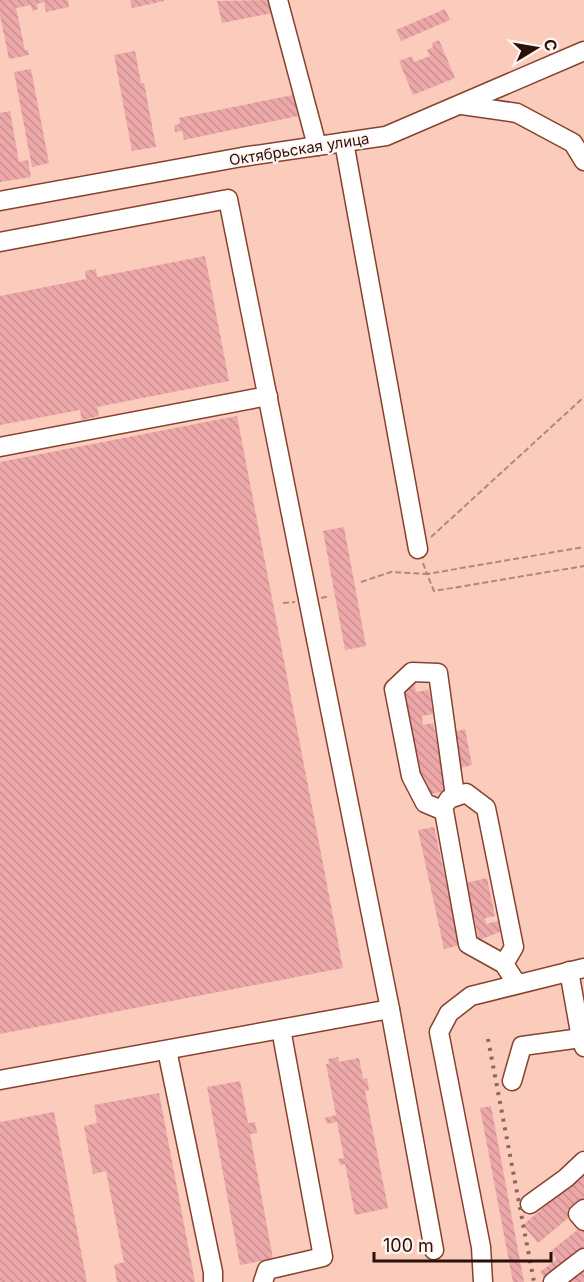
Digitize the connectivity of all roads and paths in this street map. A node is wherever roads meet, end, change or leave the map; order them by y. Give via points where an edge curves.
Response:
1 (278, 0) edge
2 (584, 51) edge
3 (460, 105) junction
4 (344, 142) junction
5 (317, 146) junction
6 (584, 161) edge
7 (0, 201) edge
8 (0, 242) edge
9 (267, 396) junction
10 (584, 398) edge
11 (0, 447) edge
12 (584, 547) edge
13 (418, 549) junction
14 (584, 566) edge
15 (427, 574) junction
16 (361, 582) dead end
17 (455, 796) junction
18 (444, 811) junction
19 (504, 964) junction
20 (576, 970) edge
21 (517, 984) junction
22 (390, 1009) junction
23 (281, 1029) junction
24 (583, 1041) edge
25 (167, 1050) junction
26 (0, 1080) edge
27 (512, 1082) dead end
28 (584, 1161) edge
29 (530, 1204) dead end
30 (584, 1209) edge
31 (584, 1221) edge
32 (434, 1250) dead end
33 (584, 1258) edge
34 (213, 1282) edge
35 (263, 1282) edge
36 (483, 1282) edge
37 (553, 1282) edge

1 - 5 street
2 - 3 street, Октябрьская улица
3 - 4 street, Октябрьская улица via 386,136
3 - 6 street via 517,112 573,143
4 - 5 street, Октябрьская улица
4 - 13 street
5 - 7 street, Октябрьская улица
8 - 9 street via 228,199
9 - 11 street
9 - 22 street
10 - 13 path
12 - 15 path
13 - 15 path
14 - 15 path via 434,591
15 - 16 path via 392,572
17 - 18 street via 449,799
17 - 18 street via 438,673 412,672 394,689 411,776 425,803
17 - 19 street via 466,793 486,808 514,947
18 - 19 street via 468,944
19 - 21 street
20 - 21 street
20 - 24 street
21 - 36 street via 471,996 449,1012 439,1032 481,1247
22 - 23 street
22 - 32 street
23 - 25 street
23 - 35 street via 323,1257 267,1270
24 - 27 street via 522,1046
25 - 26 street
25 - 34 street
28 - 29 street
30 - 31 street via 578,1214
33 - 37 street

